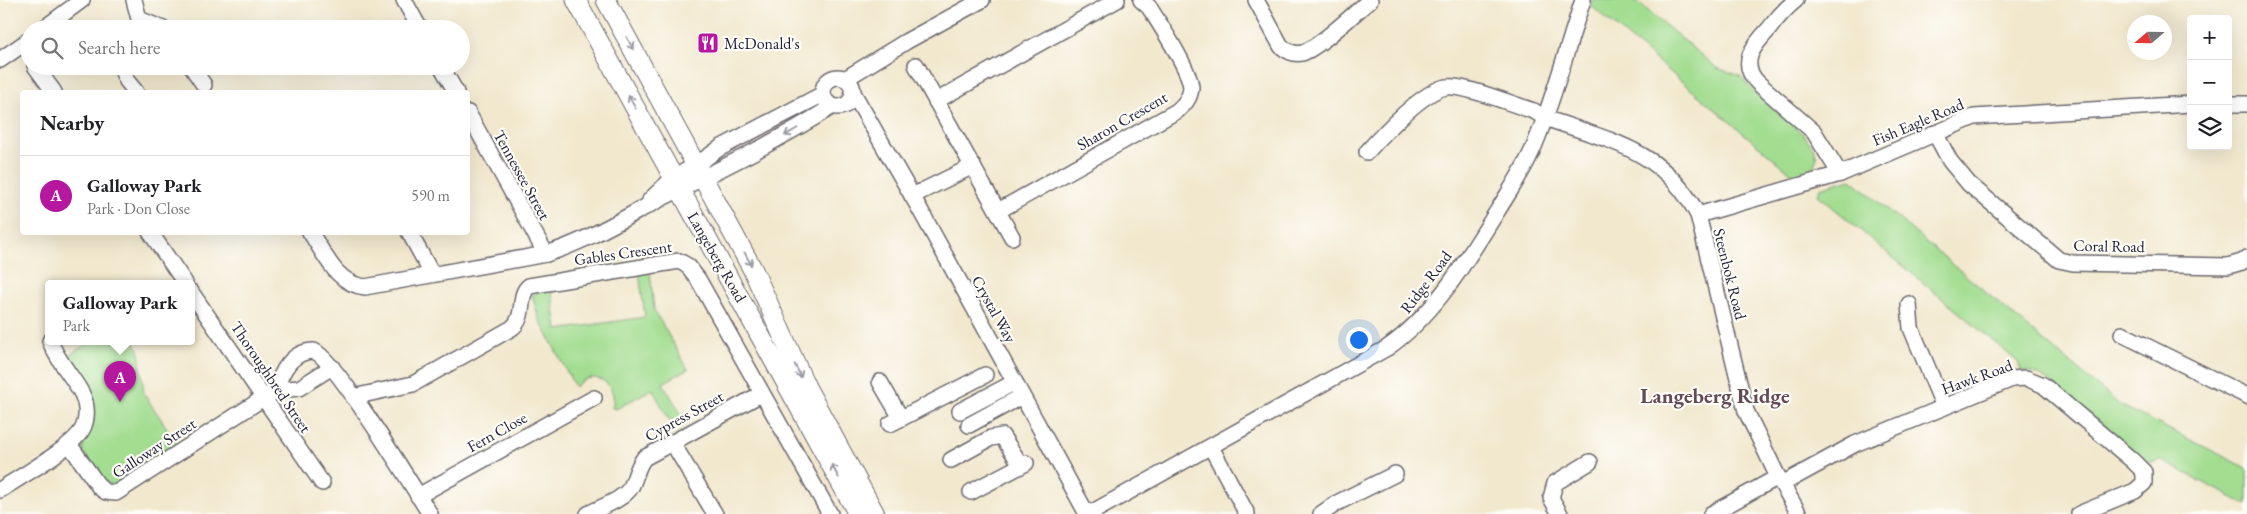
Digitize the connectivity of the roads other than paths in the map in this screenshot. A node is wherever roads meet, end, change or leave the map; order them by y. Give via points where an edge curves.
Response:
1 (82, 0) edge
2 (134, 0) edge
3 (404, 0) edge
4 (576, 0) edge
5 (606, 0) edge
6 (982, 0) edge
7 (1117, 0) edge
8 (1141, 0) edge
9 (1256, 0) edge
10 (1370, 0) edge
11 (1583, 0) edge
12 (1796, 0) edge
13 (55, 20) edge
14 (134, 20) edge
15 (415, 20) edge
16 (20, 50) edge
17 (0, 60) edge
18 (916, 65) dead end
19 (42, 75) edge
20 (124, 75) edge
21 (197, 75) edge
22 (446, 75) edge
23 (204, 85) dead end
24 (53, 90) edge
25 (134, 90) edge
26 (455, 90) edge
27 (845, 93) junction
28 (823, 94) junction
29 (936, 101) junction
30 (2187, 104) edge
31 (2232, 104) edge
32 (2247, 104) edge
33 (470, 117) edge
34 (1545, 118) junction
35 (1935, 133) junction
36 (1367, 152) dead end
37 (973, 166) junction
38 (700, 172) junction
39 (1840, 174) junction
40 (676, 184) junction
41 (912, 196) junction
42 (998, 211) junction
43 (1698, 215) junction
44 (152, 235) edge
45 (312, 235) edge
46 (411, 235) edge
47 (1012, 237) dead end
48 (546, 254) junction
49 (2247, 258) edge
50 (432, 274) junction
51 (183, 280) edge
52 (195, 297) edge
53 (1909, 304) dead end
54 (2122, 334) dead end
55 (52, 345) edge
56 (332, 367) junction
57 (985, 375) dead end
58 (880, 382) dead end
59 (1015, 382) junction
60 (270, 394) junction
61 (761, 394) junction
62 (950, 394) junction
63 (992, 395) junction
64 (1022, 396) junction
65 (2247, 396) edge
66 (353, 397) junction
67 (594, 398) dead end
68 (1944, 407) junction
69 (999, 408) junction
70 (960, 411) junction
71 (969, 425) junction
72 (672, 442) junction
73 (980, 443) junction
74 (69, 444) junction
75 (1210, 447) junction
76 (950, 460) dead end
77 (1590, 462) dead end
78 (1395, 474) dead end
79 (1780, 480) junction
80 (322, 483) dead end
81 (0, 490) edge
82 (971, 492) dead end
83 (418, 496) junction
84 (430, 514) edge
85 (588, 514) edge
86 (715, 514) edge
87 (830, 514) edge
88 (858, 514) edge
89 (875, 514) edge
90 (1088, 514) edge
91 (1247, 514) edge
92 (1321, 514) edge
93 (1560, 514) edge
94 (1711, 514) edge
95 (1799, 514) edge
96 (2079, 514) edge

1 - 13 street
2 - 14 street
3 - 15 street
40 -> 4 main road, Langeberg Road
5 -> 38 main road, Langeberg Road
6 - 27 street via 862,69
7 - 29 street
8 - 42 street, Sharon Crescent via 1150,7 1188,74 1191,88 1185,104
9 - 10 street via 1281,46 1298,54 1313,47
11 - 34 street, Ridge Road
12 - 39 street via 1754,46 1749,56 1750,72 1758,83 1814,132
16 - 17 street
18 - 29 street
19 - 24 street
20 - 25 street
21 - 23 street
22 - 26 street
27 - 28 street, Crystal Way via 826,101
27 - 28 street via 837,77 824,86
27 -> 38 street via 790,133
27 - 41 street, Crystal Way via 869,122
28 - 38 street via 720,148
29 - 37 street
30 - 35 street, Fish Eagle Road via 1981,116
31 - 32 street
33 - 48 street, Tennessee Street
34 - 36 street, Steenbok Road via 1534,111 1466,89 1447,87 1429,95 1386,131
34 - 43 street, Steenbok Road via 1629,147 1654,161 1676,181
34 - 75 street, Ridge Road via 1523,170 1486,230 1416,326 1388,348
35 - 39 street, Fish Eagle Road
35 - 49 street, Coral Road via 1950,161 1970,184 2059,260 2073,263 2228,266
37 - 41 street
37 - 42 street
38 - 40 street
38 -> 89 main road, Langeberg Road via 753,270 806,387
39 - 43 street, Fish Eagle Road
40 - 48 street via 636,214 568,247
88 -> 40 main road, Langeberg Road
41 - 59 street, Crystal Way
42 - 47 street
43 - 79 street, Steenbok Road via 1746,411
44 - 51 street
45 - 50 street via 336,272 352,284 365,287
46 - 50 street
48 - 50 street
52 - 60 street, Thoroughbred Street
53 - 68 street via 1911,328
54 - 65 street
55 - 74 street via 81,394 86,410 83,429
56 - 60 street via 299,388
56 - 60 street via 319,353 309,351 285,366
56 - 66 street
57 - 62 street
58 - 62 street via 896,421
59 - 63 street
59 - 64 street, Crystal Way
60 - 74 street, Galloway Street via 116,494 100,488
60 - 80 street, Thoroughbred Street
61 - 66 street, Gables Crescent via 698,279 688,266 676,261 529,286 524,294 521,318 512,328 413,384
61 - 72 street, Cypress Street
61 - 87 street, Gables Crescent
62 - 70 street
63 - 69 street
63 - 70 street
64 - 69 street
64 - 90 street, Crystal Way
66 - 83 street
67 - 83 street, Fern Close
68 - 79 street, Hawk Road
68 - 96 street, Hawk Road via 2020,378 2043,385 2144,472 2144,483 2135,491
69 - 71 street
70 - 71 street
71 - 73 street
72 - 85 street, Cypress Street via 644,458 630,488 623,495
72 - 86 street
73 - 76 street
73 - 82 street via 1002,436 1023,464
74 - 81 street
75 - 90 street, Ridge Road
75 - 91 street
77 - 93 street via 1552,488 1551,498
78 - 92 street
79 - 94 street, Hawk Road
79 - 95 street, Steenbok Road
83 - 84 street

